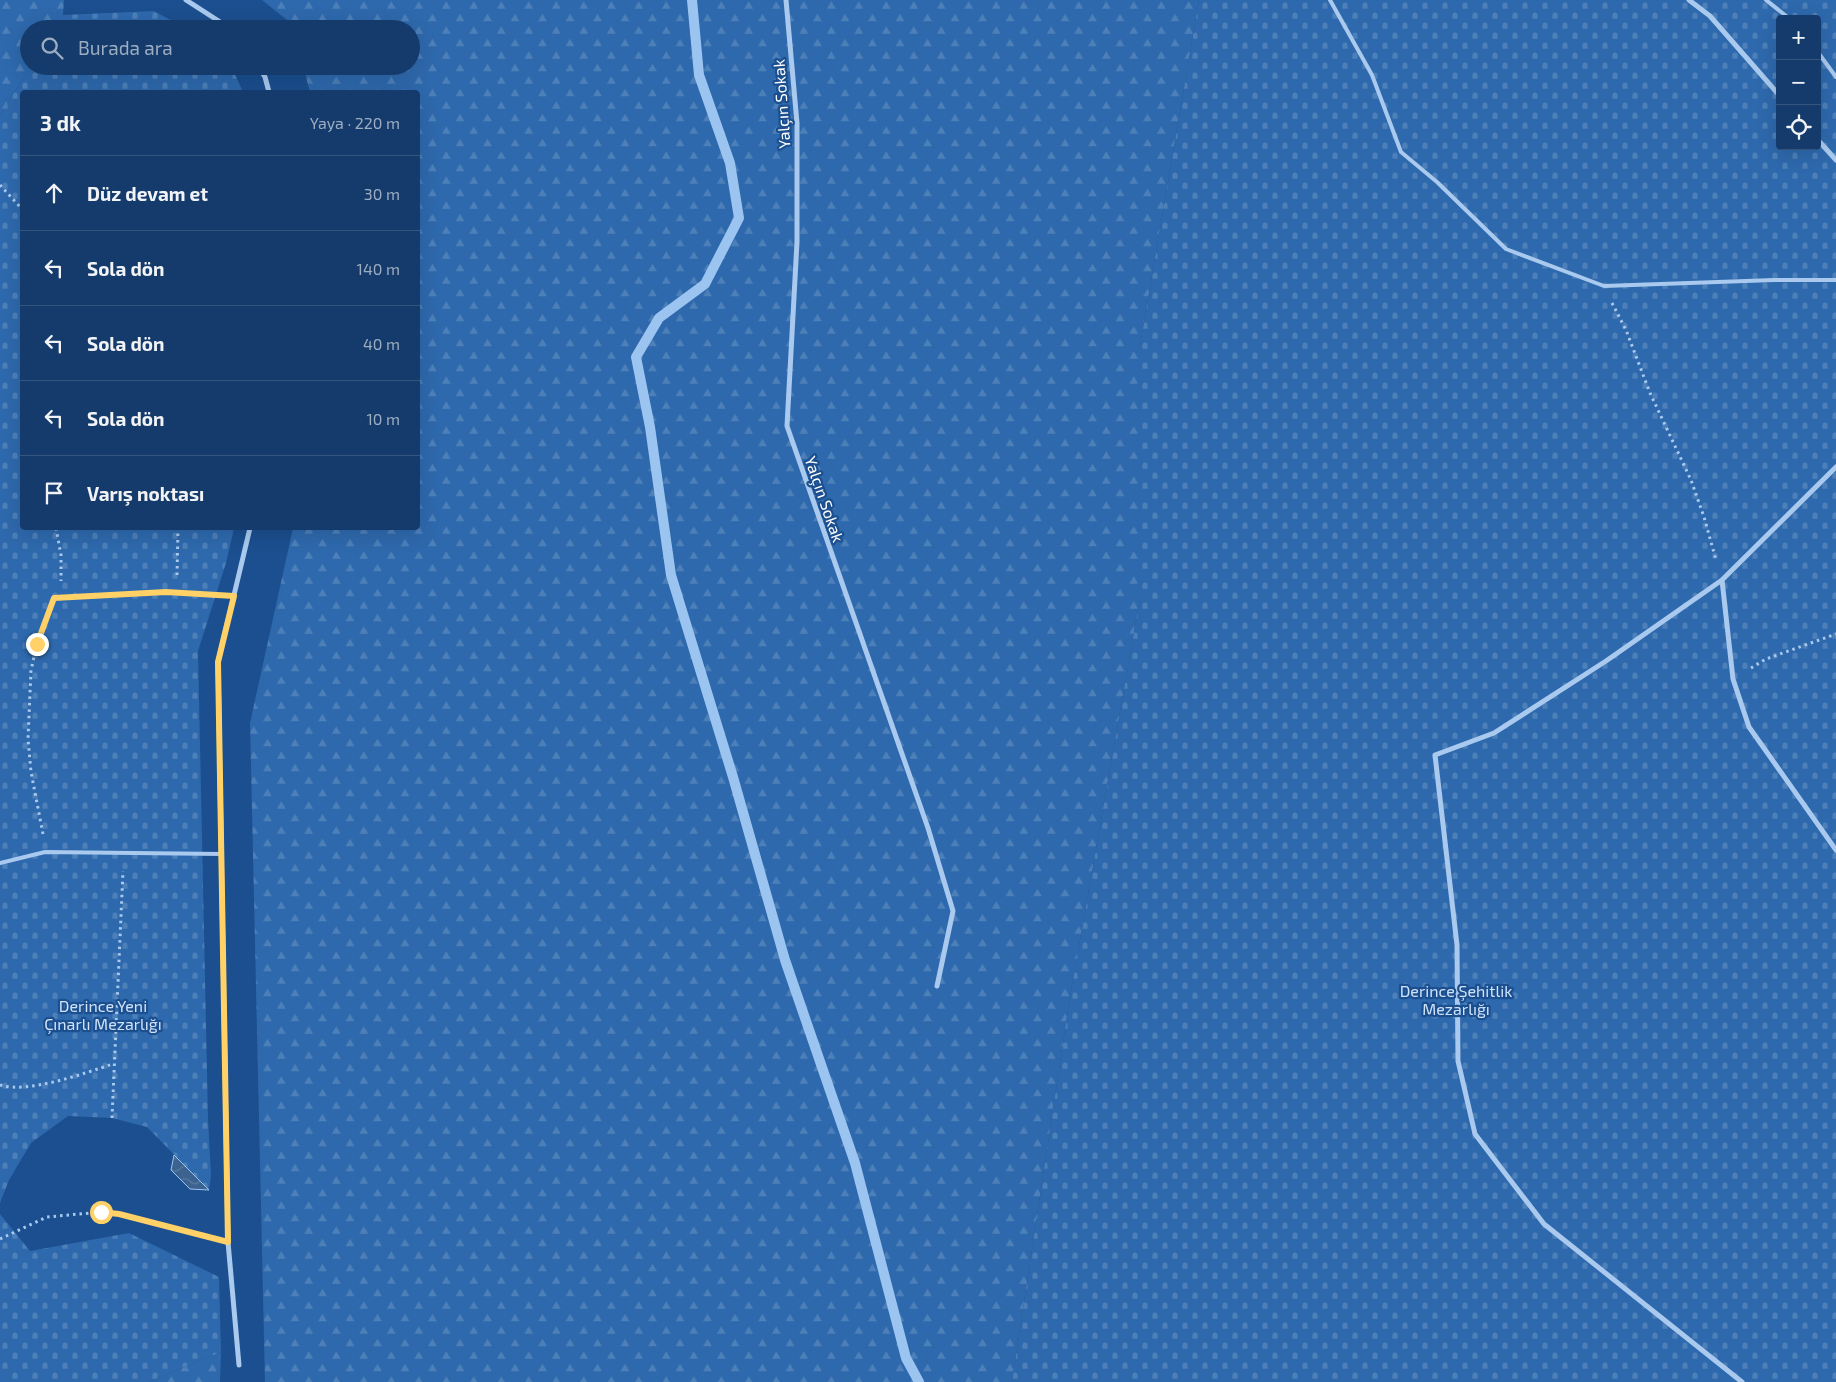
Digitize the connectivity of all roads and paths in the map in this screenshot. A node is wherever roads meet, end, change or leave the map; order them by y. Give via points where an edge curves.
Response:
1 (186, 0) edge
2 (786, 0) edge
3 (1330, 0) edge
4 (1689, 0) edge
5 (1766, 0) edge
6 (1785, 15) edge
7 (217, 20) edge
8 (1821, 56) edge
9 (264, 75) edge
10 (1836, 77) edge
11 (268, 90) edge
12 (1776, 91) edge
13 (1821, 143) edge
14 (1836, 160) edge
15 (0, 185) edge
16 (20, 207) edge
17 (1836, 280) edge
18 (1604, 286) junction
19 (1836, 466) edge
20 (56, 530) edge
21 (178, 530) edge
22 (250, 530) edge
23 (1722, 580) junction
24 (176, 593) junction
25 (234, 596) junction
26 (54, 598) junction
27 (1836, 634) edge
28 (1733, 679) junction
29 (1836, 850) edge
30 (45, 852) junction
31 (124, 853) junction
32 (222, 854) junction
33 (0, 863) edge
34 (937, 986) dead end
35 (114, 1064) junction
36 (0, 1085) edge
37 (112, 1118) dead end
38 (0, 1239) edge
39 (228, 1242) junction
40 (239, 1365) dead end
41 (1742, 1382) edge

1 - 7 street
2 - 34 street, Yalçın Sokak via 797,123 797,242 787,426 928,828 953,911
3 - 18 lane via 1372,75 1401,152 1506,249
4 - 12 street via 1710,16
5 - 6 lane
8 - 10 lane
9 - 11 street
13 - 14 street
15 - 16 path
17 - 18 lane
18 - 23 path via 1691,480
19 - 23 street
20 - 26 path via 62,584
21 - 24 path
22 - 25 street
23 - 28 street
23 - 41 street via 1606,661 1494,733 1435,755 1457,945 1458,1062 1475,1134 1544,1224
24 - 25 lane
24 - 26 lane
25 - 32 street via 218,662
26 - 30 path via 31,670 28,739
27 - 28 path via 1766,659
28 - 29 street via 1749,727
30 - 31 lane
30 - 33 lane
31 - 32 lane
31 - 35 path
32 - 39 street
35 - 36 path via 43,1084 10,1088
35 - 37 path
38 - 39 path via 47,1217 101,1212
39 - 40 street

